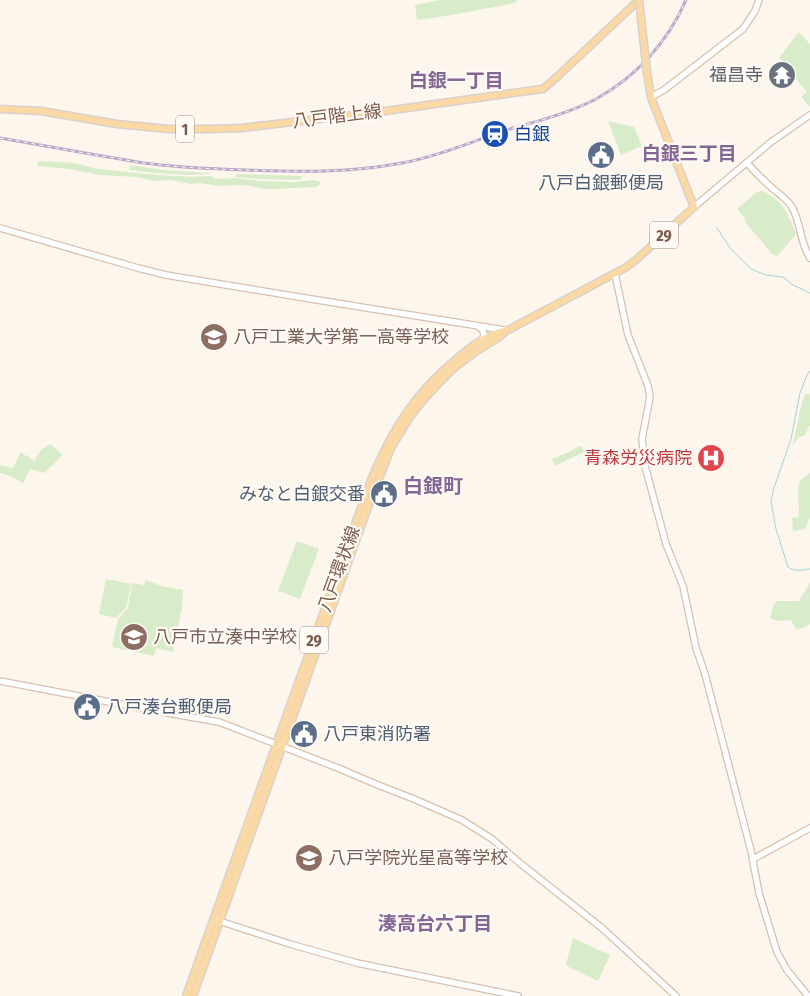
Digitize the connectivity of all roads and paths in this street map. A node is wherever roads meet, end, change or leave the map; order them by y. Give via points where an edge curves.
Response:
1 (639, 0) edge
2 (759, 0) edge
3 (651, 97) junction
4 (0, 108) edge
5 (810, 114) edge
6 (747, 163) junction
7 (694, 207) junction
8 (0, 228) edge
9 (810, 258) edge
10 (615, 274) junction
11 (476, 325) junction
12 (506, 330) junction
13 (483, 340) junction
14 (0, 681) edge
15 (280, 745) junction
16 (810, 828) edge
17 (753, 859) junction
18 (217, 921) junction
19 (490, 989) junction
20 (186, 996) edge
21 (193, 996) edge
22 (488, 996) edge
23 (518, 996) edge
24 (676, 996) edge
25 (808, 996) edge

1 - 3 main road, 29, bridge
1 - 4 main road, 八戸階上線 / 1 via 543,89 241,128 168,129
2 - 3 street via 742,29
3 - 7 main road, 29
5 - 6 street
6 - 7 street
6 - 9 street via 792,208
7 - 10 main road, 八戸環状線 / 29 via 637,259
8 - 11 street via 166,275
10 - 12 main road, 八戸環状線 / 29
10 - 17 street via 628,335 650,397 642,439 645,466 666,544 683,586 696,648
11 - 12 street
11 - 13 street via 482,329
12 - 13 main road, 八戸環状線 / 29
12 - 15 main road, 八戸環状線 / 29 via 440,382 410,417 392,448
13 - 15 main road, 八戸環状線 / 29 via 453,361 426,388 408,409 386,446
14 - 15 street via 219,722
15 - 18 main road, 八戸環状線 / 29
15 - 24 street via 414,798 473,826 602,928
16 - 17 street
17 - 25 street via 776,952
18 - 19 street via 357,962
18 - 20 main road, 八戸環状線 / 29
18 - 21 main road, 八戸環状線 / 29
19 - 22 street
19 - 23 street

